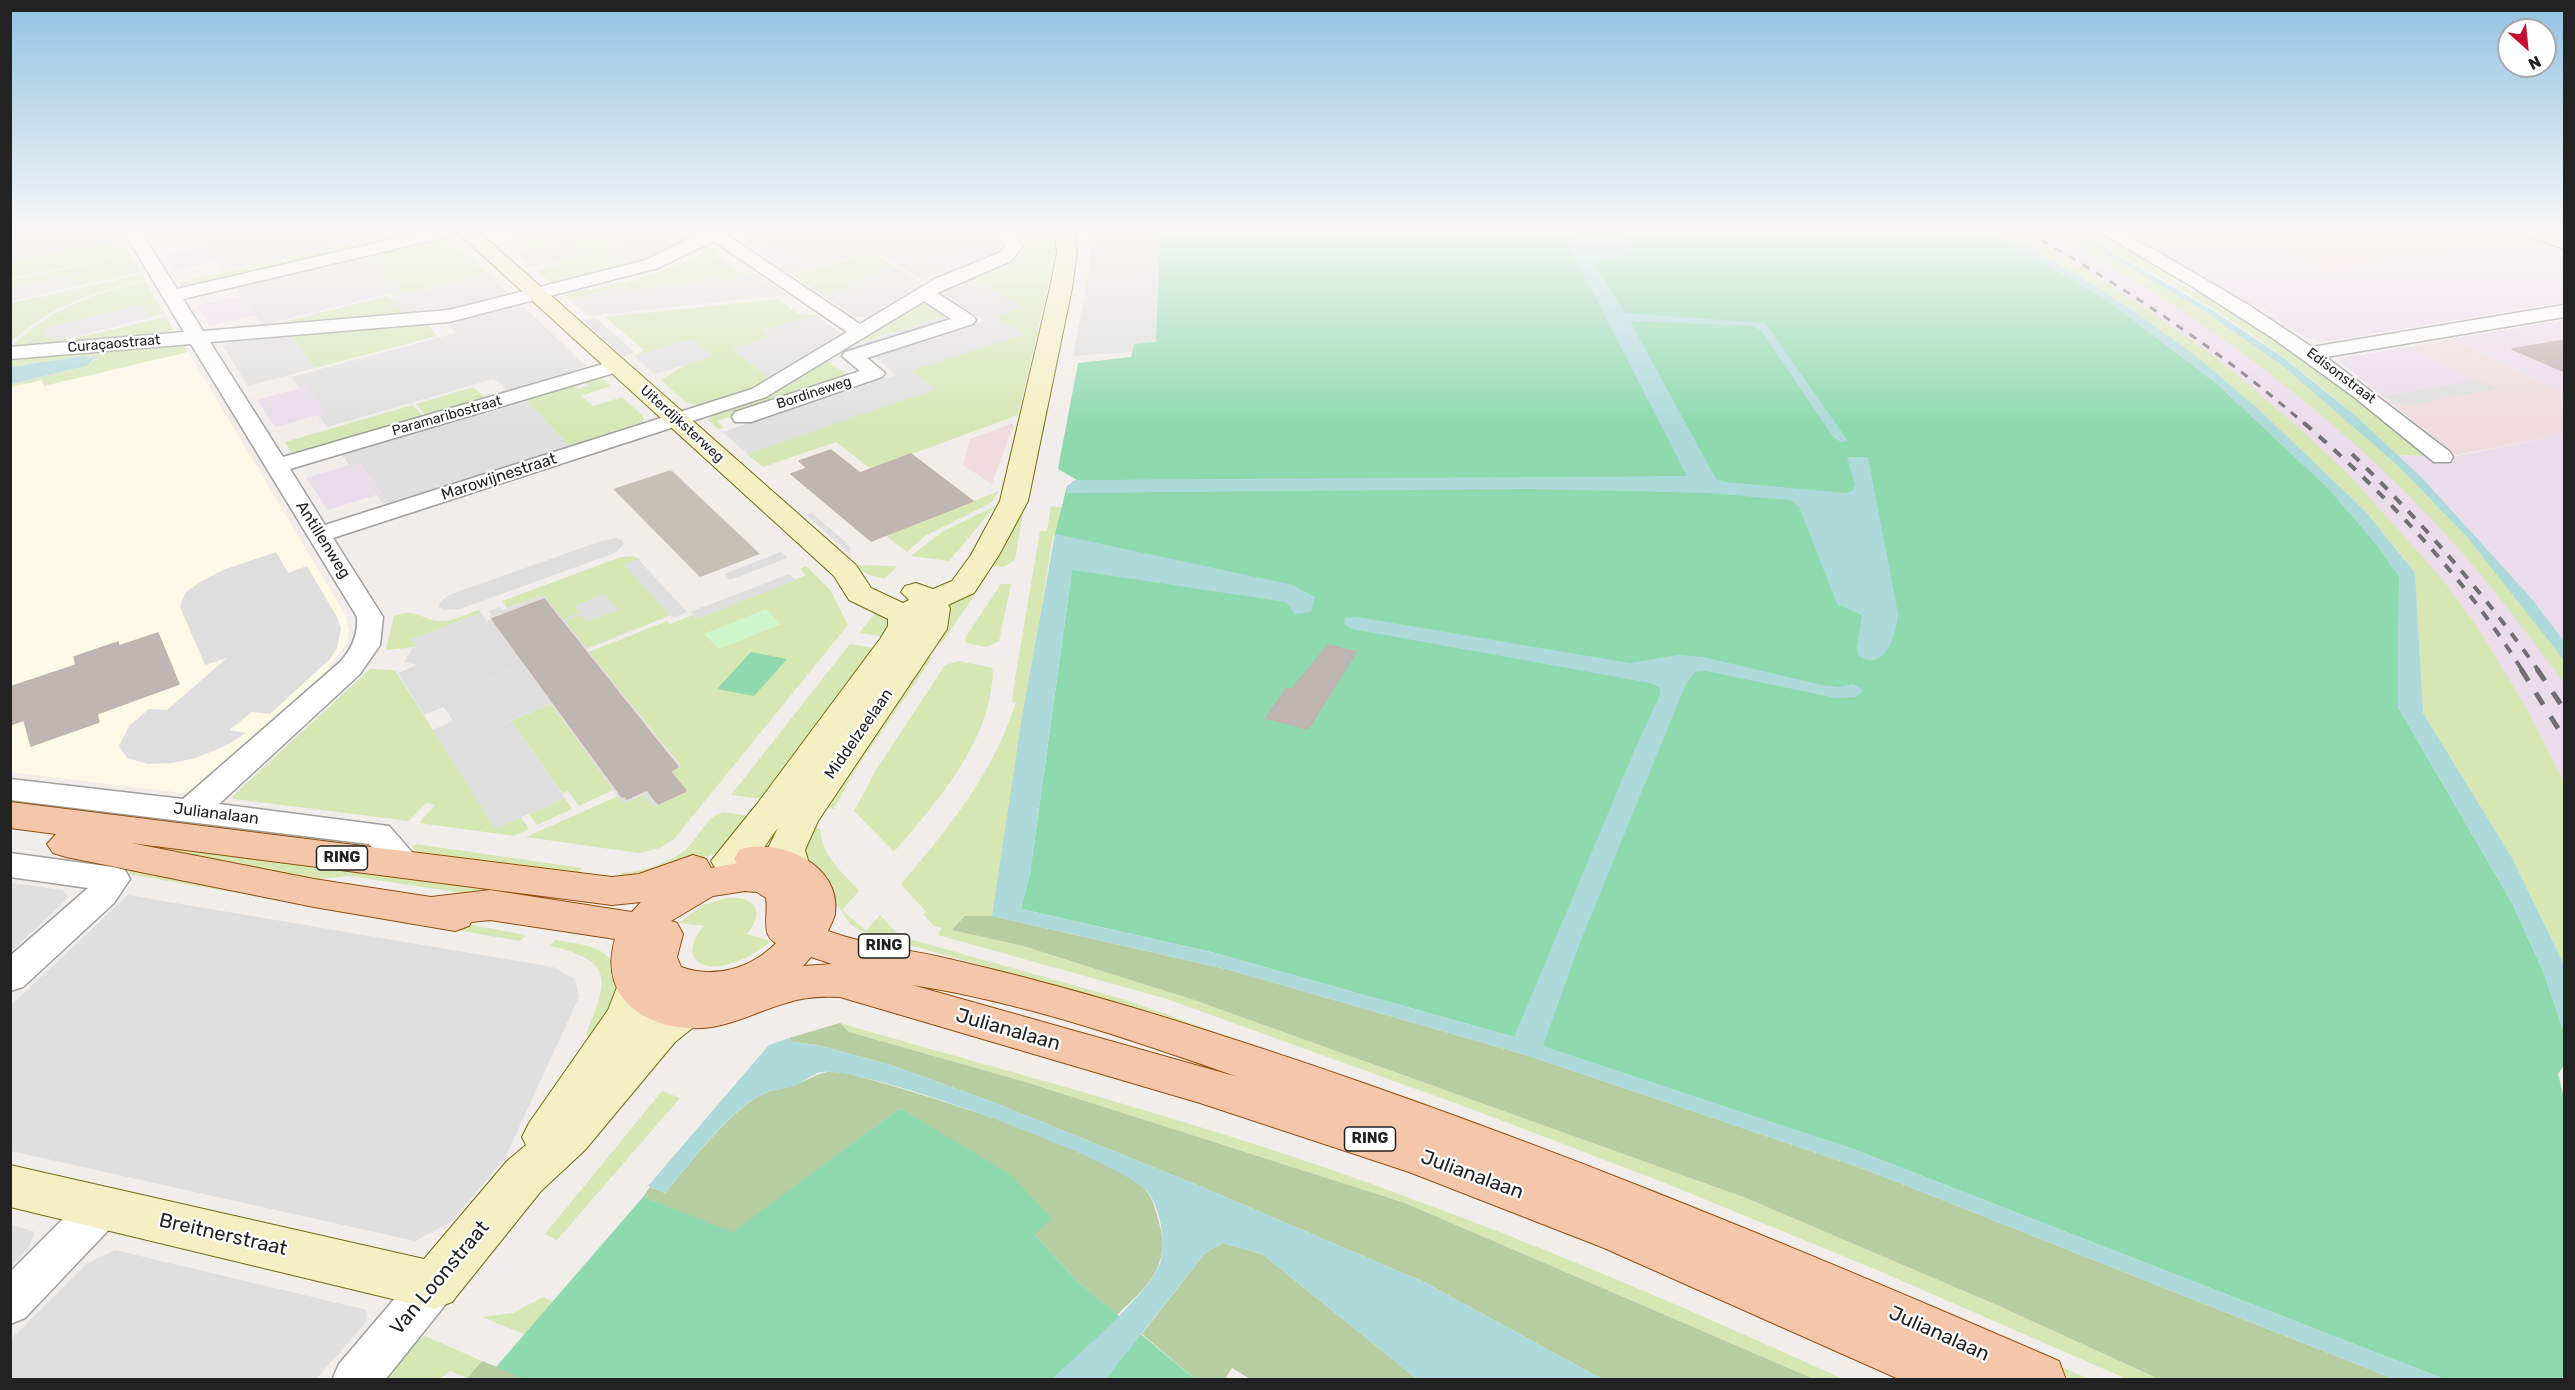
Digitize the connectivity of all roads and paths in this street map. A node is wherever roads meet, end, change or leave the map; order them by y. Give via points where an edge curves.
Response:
1 (173, 297) edge
2 (525, 297) edge
3 (540, 297) edge
4 (809, 297) edge
5 (917, 297) edge
6 (929, 297) edge
7 (1059, 297) edge
8 (2224, 297) edge
9 (2565, 311) edge
10 (860, 332) junction
11 (199, 337) junction
12 (830, 350) junction
13 (10, 353) edge
14 (2312, 353) junction
15 (852, 356) junction
16 (616, 366) junction
17 (677, 419) junction
18 (727, 422) dead end
19 (2442, 457) dead end
20 (277, 466) junction
21 (321, 534) junction
22 (913, 605) junction
23 (10, 789) edge
24 (189, 811) junction
25 (10, 815) edge
26 (10, 836) edge
27 (83, 846) junction
28 (10, 863) edge
29 (408, 866) junction
30 (791, 867) junction
31 (702, 874) junction
32 (809, 926) junction
33 (636, 956) junction
34 (10, 977) edge
35 (721, 999) junction
36 (524, 1176) junction
37 (10, 1186) edge
38 (103, 1206) junction
39 (434, 1285) junction
40 (10, 1303) edge
41 (355, 1380) edge
42 (1962, 1380) edge
43 (2040, 1380) edge

1 - 11 street, Antillenweg
2 - 11 street, Curaçaostraat via 439,317
3 - 16 street, Uiterdijksterweg
4 - 10 street
5 - 10 street, Bordineweg
6 - 15 street, Bordineweg via 966,320
7 - 22 street via 1014,501
8 - 14 street, Edisonstraat
9 - 14 street
10 - 12 street, Bordineweg
11 - 13 street, Curaçaostraat
11 - 20 street, Antillenweg
12 - 15 street, Bordineweg
12 - 17 street, Bordineweg via 759,393
14 - 19 street, Edisonstraat
15 - 18 street, Bordineweg via 875,373
16 - 17 street, Uiterdijksterweg
16 - 20 street, Paramaribostraat
17 - 21 street, Marowijnestraat
17 - 22 street, Uiterdijksterweg via 846,572
20 - 21 street, Antillenweg
21 - 24 street, Antillenweg via 370,617 366,646 350,668
22 - 30 street, Middelzeelaan via 936,616 931,628 801,818 787,842 786,858
22 - 31 street, Middelzeelaan via 894,642 770,813
23 - 24 street, Julianalaan
24 - 29 street, Julianalaan via 378,834
25 - 29 main road, Julianalaan / RING
26 - 27 main road, RING
27 - 28 street
27 - 33 main road, RING via 314,893 617,941
28 - 34 street via 113,879 102,894
29 - 31 main road, Julianalaan / RING via 612,891
30 - 31 main road, RING via 757,859
30 - 32 main road via 810,884 814,898
31 - 32 main road, RING via 763,878 777,884 790,906 785,930
31 - 33 main road, RING via 669,901
32 - 35 main road, RING via 779,965
32 - 43 main road, Julianalaan / RING via 896,966 956,976 1125,1023 1257,1065 1543,1170 1900,1317
33 - 35 main road, RING via 654,1003
33 - 35 main road, RING via 663,934 657,957 664,978
33 - 36 street, Van Loonstraat via 627,1016 551,1126
35 - 36 street, Van Loonstraat via 660,1030 569,1136
35 - 42 main road, Julianalaan / RING via 798,983 840,981 1276,1108 1539,1199
36 - 39 street, Van Loonstraat
37 - 38 street, Breitnerstraat
38 - 39 street, Breitnerstraat
38 - 40 street
39 - 41 street, Van Loonstraat

